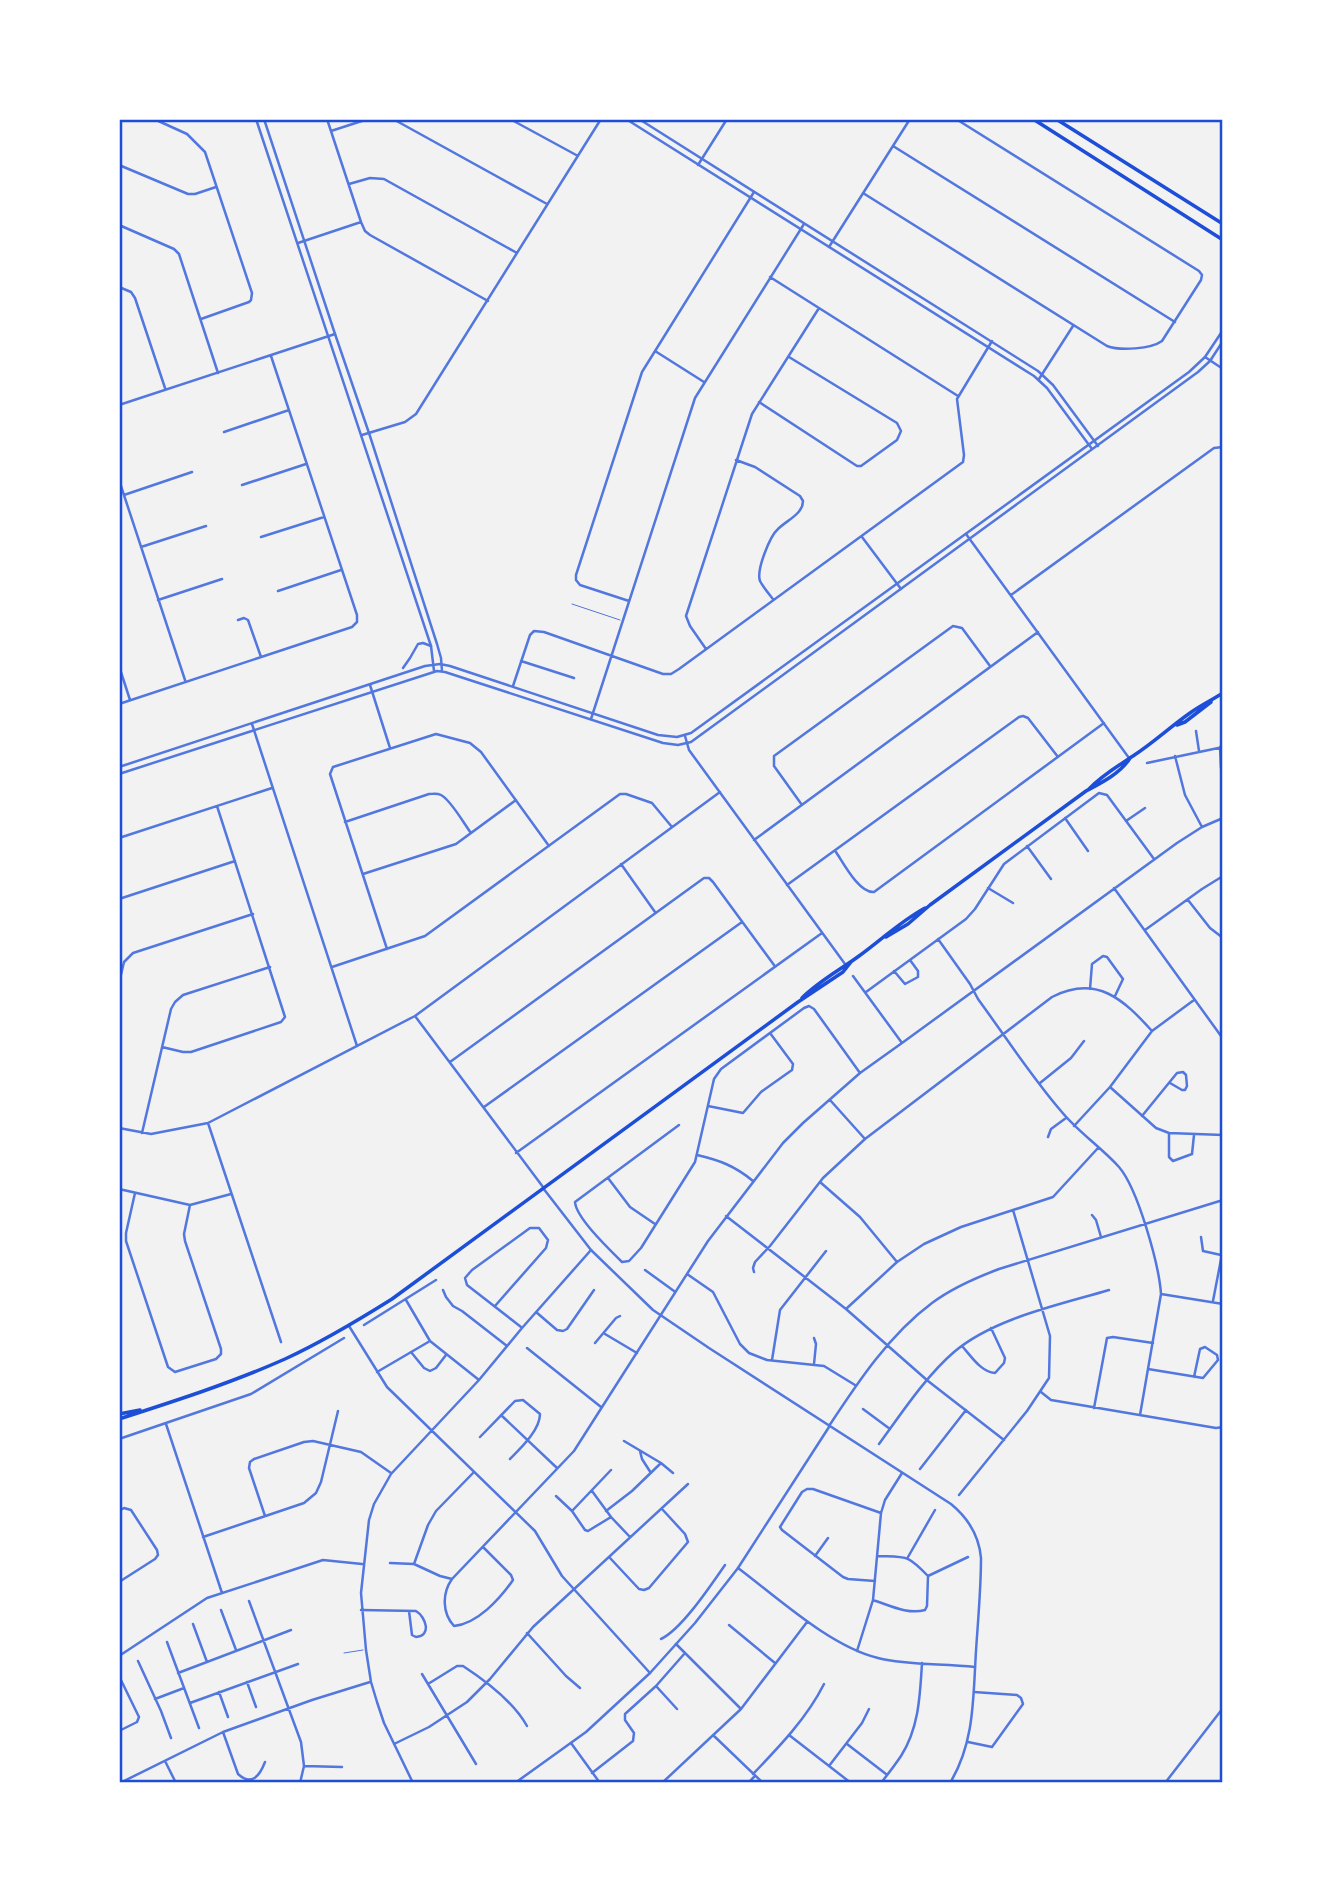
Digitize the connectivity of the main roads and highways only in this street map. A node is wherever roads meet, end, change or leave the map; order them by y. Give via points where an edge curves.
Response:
1 (1033, 119) edge
2 (1056, 119) edge
3 (1223, 224) edge
4 (1223, 240) edge
5 (1223, 693) edge
6 (119, 1416) edge

1 - 4 main road
2 - 3 main road
5 - 6 main road via 392,1299 268,1366

